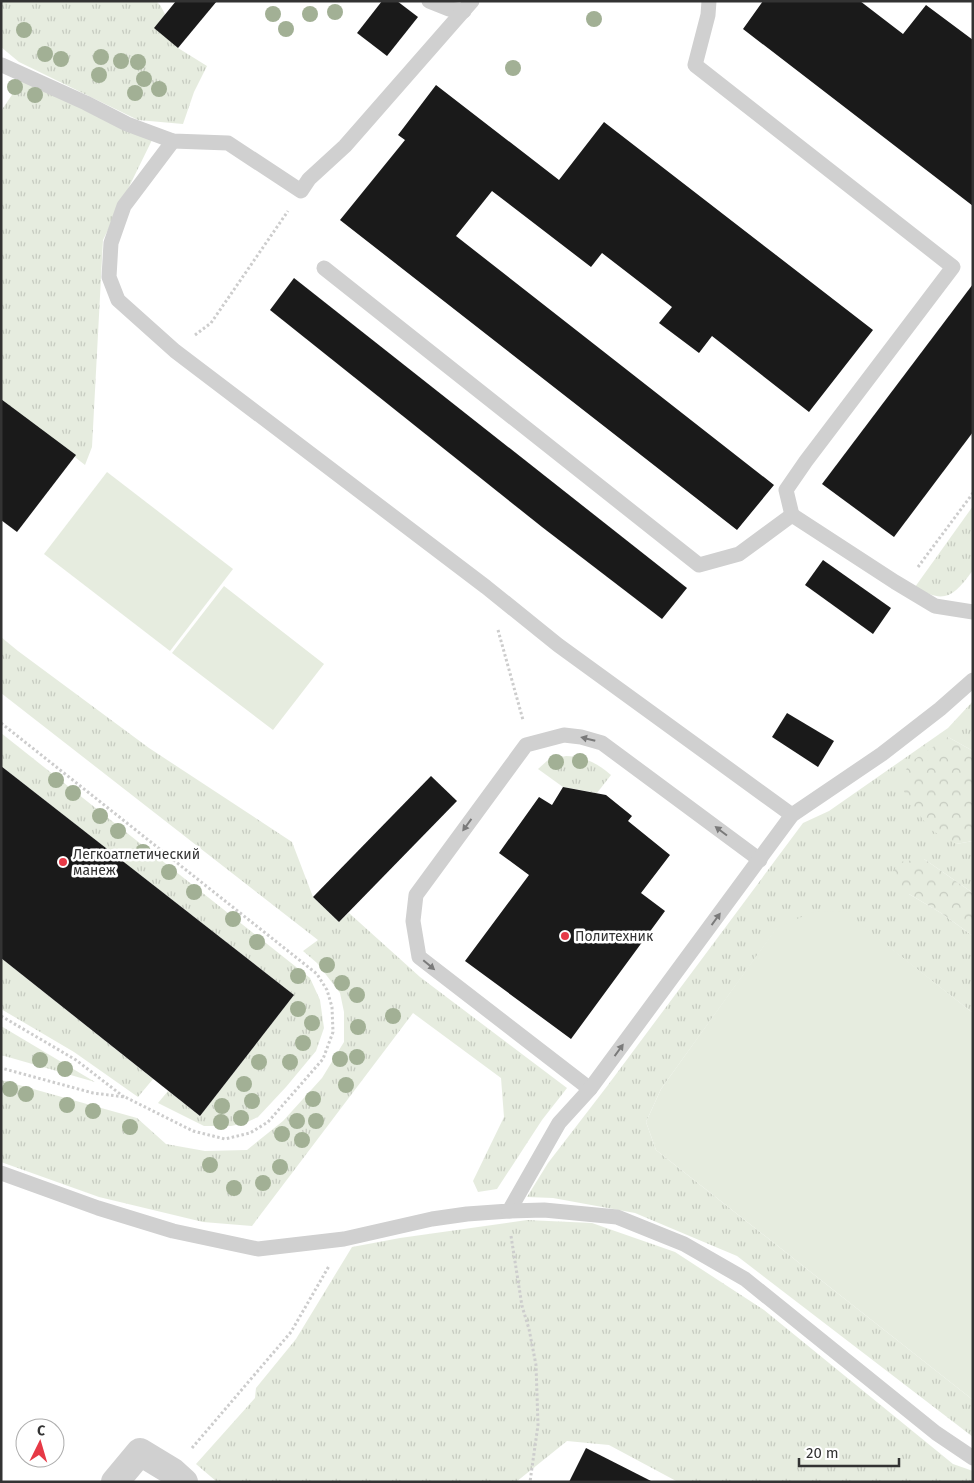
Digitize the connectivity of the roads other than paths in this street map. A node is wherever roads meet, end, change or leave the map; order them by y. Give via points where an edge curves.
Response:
1 (429, 1) edge
2 (709, 1) edge
3 (468, 6) edge
4 (2, 65) edge
5 (173, 142) junction
6 (324, 268) dead end
7 (792, 515) junction
8 (973, 612) edge
9 (973, 680) edge
10 (792, 815) junction
11 (760, 860) junction
12 (590, 1089) junction
13 (1, 1173) edge
14 (509, 1211) junction
15 (973, 1458) edge
16 (115, 1482) edge
17 (184, 1482) edge

1 - 3 lane via 449,9
2 - 7 lane via 695,65 953,267 786,490
3 - 5 lane via 345,146 309,179 301,191 228,143
4 - 5 lane
5 - 10 lane via 124,206 111,243 109,277 118,300 175,351 558,645
6 - 7 lane via 699,565 739,554
7 - 8 lane via 935,606
9 - 10 lane via 882,754
10 - 11 lane
12 -> 11 lane
11 -> 12 lane via 602,742 564,735 526,745 416,895 413,922 419,958
12 - 14 lane via 560,1122
13 - 14 lane via 173,1231 258,1249 344,1239 432,1219
14 - 15 lane via 544,1210 617,1218 684,1244 745,1279 936,1433
16 - 17 street via 140,1452

